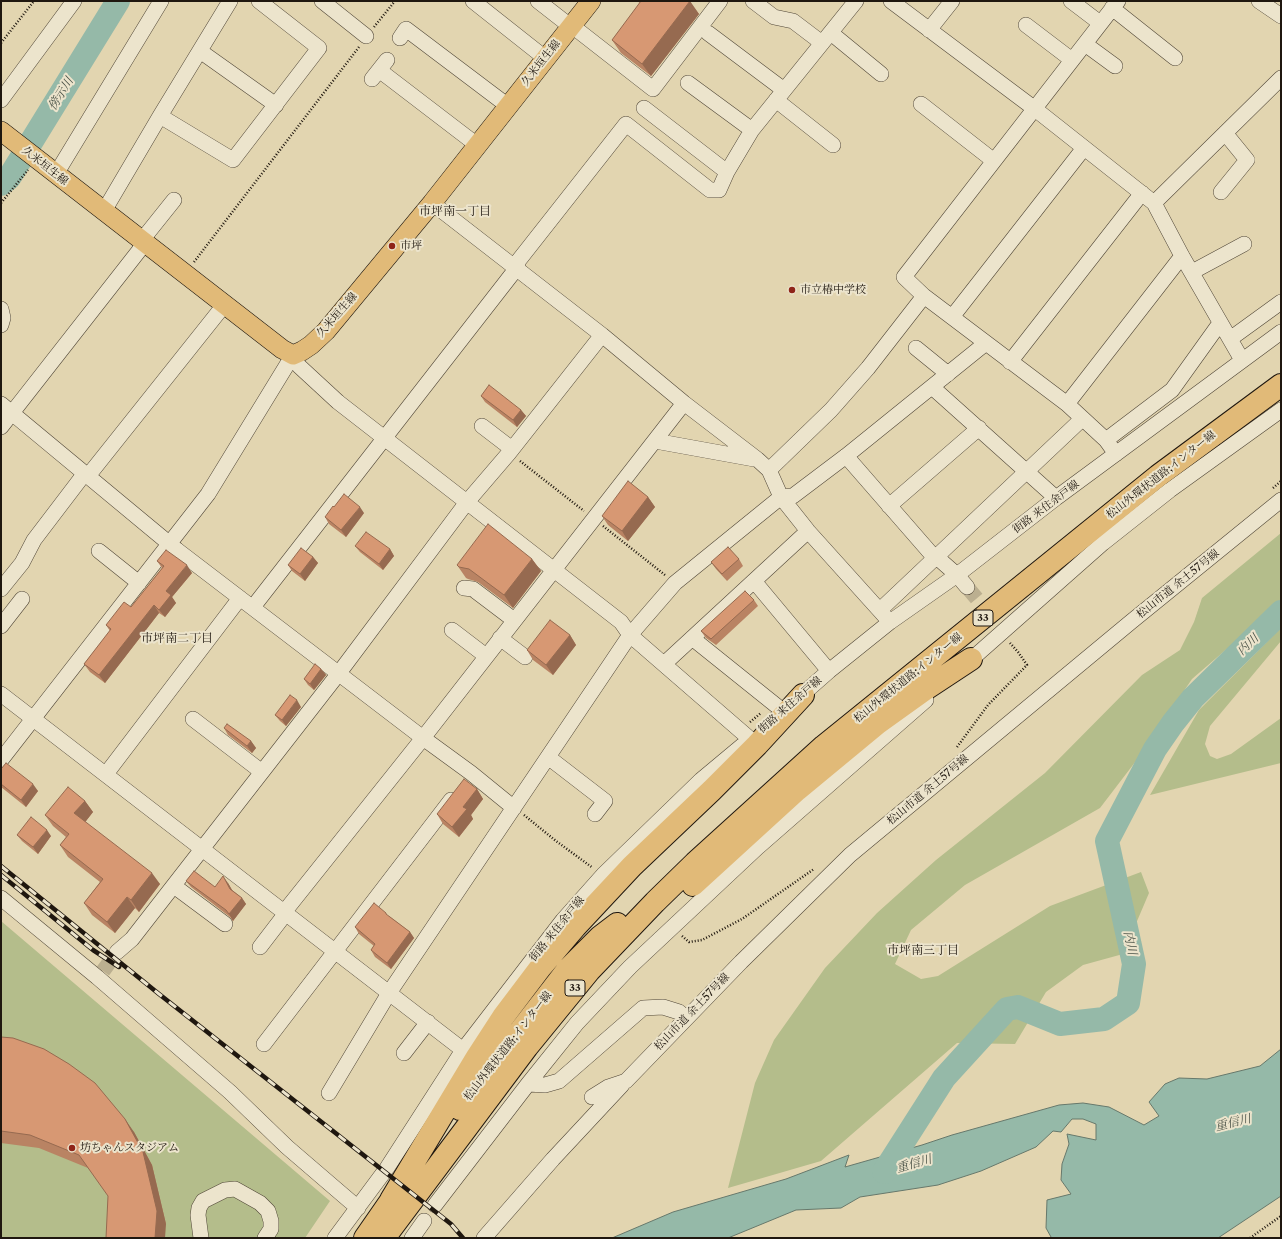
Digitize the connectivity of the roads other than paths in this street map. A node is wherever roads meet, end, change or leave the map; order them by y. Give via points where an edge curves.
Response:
1 (74, 1) edge
2 (160, 1) edge
3 (230, 1) edge
4 (259, 1) edge
5 (322, 1) edge
6 (473, 1) edge
7 (538, 1) edge
8 (720, 1) edge
9 (753, 1) edge
10 (856, 1) edge
11 (891, 1) edge
12 (952, 1) edge
13 (1070, 1) edge
14 (1260, 1) edge
15 (586, 2) edge
16 (1115, 5) edge
17 (1281, 16) edge
18 (1100, 23) junction
19 (1026, 25) dead end
20 (571, 26) junction
21 (929, 30) junction
22 (708, 33) dead end
23 (366, 36) road end
24 (400, 38) dead end
25 (826, 38) junction
26 (1085, 44) junction
27 (200, 51) junction
28 (545, 58) junction
29 (1175, 58) dead end
30 (1072, 60) junction
31 (1115, 66) dead end
32 (379, 70) dead end
33 (881, 74) dead end
34 (1281, 78) edge
35 (688, 82) dead end
36 (780, 95) junction
37 (1, 100) edge
38 (921, 104) dead end
39 (276, 105) junction
40 (508, 106) junction
41 (644, 108) dead end
42 (1034, 108) junction
43 (160, 116) junction
44 (752, 130) junction
45 (1225, 133) junction
46 (2, 135) edge
47 (477, 145) junction
48 (833, 145) dead end
49 (1084, 148) junction
50 (994, 161) junction
51 (727, 172) junction
52 (56, 174) junction
53 (1220, 192) dead end
54 (1142, 193) junction
55 (174, 200) dead end
56 (432, 203) junction
57 (1154, 203) junction
58 (104, 211) junction
59 (144, 242) junction
60 (1244, 244) dead end
61 (1182, 256) junction
62 (516, 269) junction
63 (1192, 272) junction
64 (924, 296) junction
65 (1281, 302) edge
66 (225, 304) junction
67 (1, 310) edge
68 (952, 317) junction
69 (1220, 323) junction
70 (1, 325) edge
71 (1281, 332) edge
72 (602, 335) junction
73 (1230, 339) junction
74 (986, 343) junction
75 (916, 348) dead end
76 (293, 354) junction
77 (1242, 360) junction
78 (1010, 362) junction
79 (948, 374) junction
80 (1281, 385) edge
81 (932, 387) junction
82 (684, 403) junction
83 (1067, 404) junction
84 (6, 409) edge
85 (1281, 410) edge
86 (1082, 419) junction
87 (482, 426) dead end
88 (1, 427) edge
89 (979, 428) junction
90 (384, 438) junction
91 (654, 440) junction
92 (1106, 440) junction
93 (512, 449) junction
94 (1116, 454) junction
95 (846, 456) junction
96 (757, 459) junction
97 (769, 470) junction
98 (1027, 471) junction
99 (87, 475) junction
100 (780, 497) junction
101 (1056, 498) junction
102 (1281, 500) edge
103 (467, 502) junction
104 (889, 506) junction
105 (808, 531) junction
106 (170, 543) junction
107 (99, 552) dead end
108 (934, 557) junction
109 (554, 570) junction
110 (957, 575) junction
111 (754, 581) junction
112 (139, 583) junction
113 (967, 587) tunnel mouth
114 (464, 588) dead end
115 (1, 589) edge
116 (240, 598) junction
117 (22, 599) dead end
118 (253, 608) junction
119 (880, 610) junction
120 (514, 620) junction
121 (890, 622) junction
122 (1, 626) edge
123 (452, 630) dead end
124 (630, 635) junction
125 (500, 638) junction
126 (692, 638) junction
127 (486, 656) junction
128 (525, 657) dead end
129 (971, 659) junction
130 (664, 664) junction
131 (829, 671) junction
132 (339, 673) junction
133 (1, 694) edge
134 (803, 694) junction
135 (783, 711) junction
136 (33, 718) junction
137 (193, 719) dead end
138 (424, 738) junction
139 (750, 739) junction
140 (548, 757) junction
141 (1, 760) edge
142 (262, 772) junction
143 (471, 773) junction
144 (106, 774) junction
145 (514, 808) junction
146 (596, 814) dead end
147 (203, 848) junction
148 (695, 863) junction
149 (174, 886) junction
150 (1, 898) edge
151 (286, 912) junction
152 (224, 924) dead end
153 (260, 947) dead end
154 (335, 951) junction
155 (117, 952) tunnel mouth
156 (389, 992) junction
157 (686, 1018) junction
158 (428, 1022) junction
159 (264, 1044) dead end
160 (463, 1050) junction
161 (404, 1053) dead end
162 (626, 1082) junction
163 (528, 1084) junction
164 (329, 1093) dead end
165 (592, 1096) dead end
166 (468, 1125) junction
167 (391, 1200) junction
168 (435, 1206) dead end
169 (358, 1208) junction
170 (424, 1220) dead end
171 (201, 1238) edge
172 (265, 1238) edge
173 (335, 1238) edge
174 (365, 1238) edge
175 (384, 1238) edge
176 (412, 1238) edge
177 (484, 1238) edge

1 - 37 street
2 - 52 street
3 - 27 street
4 - 39 street via 319,48
5 - 23 street
6 - 28 street
7 - 20 street
8 - 20 street via 653,89
9 - 25 street via 774,17 792,21
10 - 25 street
11 - 21 street
12 - 21 street
13 - 18 street
14 - 17 street
15 - 20 main road, 久米垣生線
16 - 18 street
16 - 29 street
18 - 26 street
19 - 30 street
20 - 28 main road, 久米垣生線
21 - 42 street
22 - 36 street
24 - 40 street via 406,29 452,72
25 - 33 street
25 - 36 street
26 - 30 street
26 - 31 street
27 - 39 street
27 - 43 street
28 - 40 main road, 久米垣生線
30 - 42 street
32 - 47 street
34 - 45 street
35 - 44 street
36 - 44 street
36 - 48 street
38 - 50 street
39 - 43 street via 233,160
40 - 47 main road, 久米垣生線
41 - 51 street
42 - 49 street
42 - 50 street
43 - 58 street
44 - 51 street
45 - 53 street via 1247,160
45 - 57 street
46 - 52 main road, 久米垣生線
47 - 56 main road, 久米垣生線
49 - 54 street
49 - 68 street
50 - 64 street via 904,277
51 - 62 street via 719,190 710,190 626,124 519,260
52 - 58 main road, 久米垣生線
54 - 57 street
54 - 78 street
55 - 59 street
56 - 62 street
56 - 76 main road, 久米垣生線 via 326,331 311,345
57 - 61 street
58 - 59 main road, 久米垣生線
59 - 66 main road, 久米垣生線
59 - 84 street
60 - 63 street
61 - 63 street
61 - 83 street
62 - 72 street
62 - 90 street
63 - 69 street
64 - 68 street
64 - 97 street via 868,368 831,410
65 - 73 street
66 - 76 main road, 久米垣生線 via 282,349
66 - 99 street
67 - 70 street
68 - 74 street
69 - 73 street
69 - 92 street via 1172,390
71 - 77 street, 街路 来住余戸線
72 - 82 street
72 - 93 street
73 - 77 street
74 - 78 street
74 - 79 street
75 - 79 street
76 - 90 street via 300,366 338,402
76 - 106 street via 208,494
77 - 94 street, 街路 来住余戸線
78 - 83 street
79 - 81 street
80 - 148 highway, 松山外環状道路;インター線 / 33 via 1158,476 824,746
81 - 89 street
81 - 95 street
82 - 91 street
82 - 96 street
83 - 86 street
84 - 88 street
84 - 99 street
85 - 129 street via 1170,490 1109,538
86 - 92 street
86 - 98 street
87 - 93 street
89 - 98 street
89 - 104 street
90 - 103 street
90 - 118 street
91 - 96 street
91 - 109 street
92 - 94 street
93 - 103 street
94 - 101 street, 街路 来住余戸線
95 - 100 street via 793,496
95 - 104 street
96 - 97 street
97 - 100 street
98 - 101 street
98 - 108 street
99 - 106 street
99 - 115 street via 34,540 22,563
100 - 105 street
100 - 124 street via 675,583
101 - 110 street, 街路 来住余戸線
102 - 157 street, 松山市道 余土57号線 via 850,855
103 - 109 street
103 - 132 street
104 - 108 street
105 - 111 street
105 - 119 street
106 - 112 street
106 - 116 street
107 - 112 street
108 - 110 street
108 - 119 street
109 - 120 street
109 - 124 street via 621,622
110 - 113 street
110 - 121 street, 街路 来住余戸線
111 - 126 street
111 - 131 street
112 - 136 street
114 - 120 street via 473,589
116 - 118 street
116 - 144 street
117 - 122 street
118 - 132 street
119 - 121 street
120 - 125 street
121 - 131 street, 街路 来住余戸線
123 - 127 street
124 - 130 street
124 - 140 street
125 - 127 street
125 - 128 street
126 - 130 street
126 - 135 street
127 - 138 street
129 - 163 street via 758,847 635,962 577,1023
129 - 166 highway via 872,728 797,790 660,915 597,976
130 - 139 street
131 - 134 street, 街路 来住余戸線
132 - 138 street
132 - 142 street
133 - 136 street
134 - 135 street, 街路 来住余戸線
134 - 167 highway via 757,745 632,866 540,968 503,1016
135 - 139 street, 街路 来住余戸線
136 - 141 street
136 - 144 street
137 - 142 street
138 - 143 street
138 - 151 street
139 - 160 street, 街路 来住余戸線 via 701,780 603,875 563,920
140 - 145 street
140 - 146 street via 605,801
142 - 147 street
143 - 145 street
143 - 154 street
144 - 147 street
145 - 156 street
147 - 149 street
147 - 151 street
148 - 166 highway, 松山外環状道路;インター線 / 33 via 589,971
148 - 167 highway, 松山外環状道路;インター線 / 33 via 600,937 568,969
149 - 152 street
149 - 155 street via 132,939
150 - 169 street via 100,974 230,1092 286,1147
151 - 153 street
151 - 154 street
154 - 156 street
154 - 159 street
156 - 158 street
156 - 164 street
157 - 162 street, 松山市道 余土57号線
157 - 163 street via 679,1012 663,1007 643,1008 559,1081 545,1086
158 - 160 street
158 - 161 street
160 - 169 street, 街路 来住余戸線
162 - 165 street, 松山市道 余土57号線
162 - 177 street via 553,1159
163 - 168 street
166 - 175 highway, 松山外環状道路;インター線 / 33
167 - 174 highway, 松山外環状道路;インター線 / 33
169 - 173 street, 街路 来住余戸線
170 - 176 street
171 - 172 street via 198,1215 203,1201 225,1190 235,1189 260,1203 268,1211 271,1229

